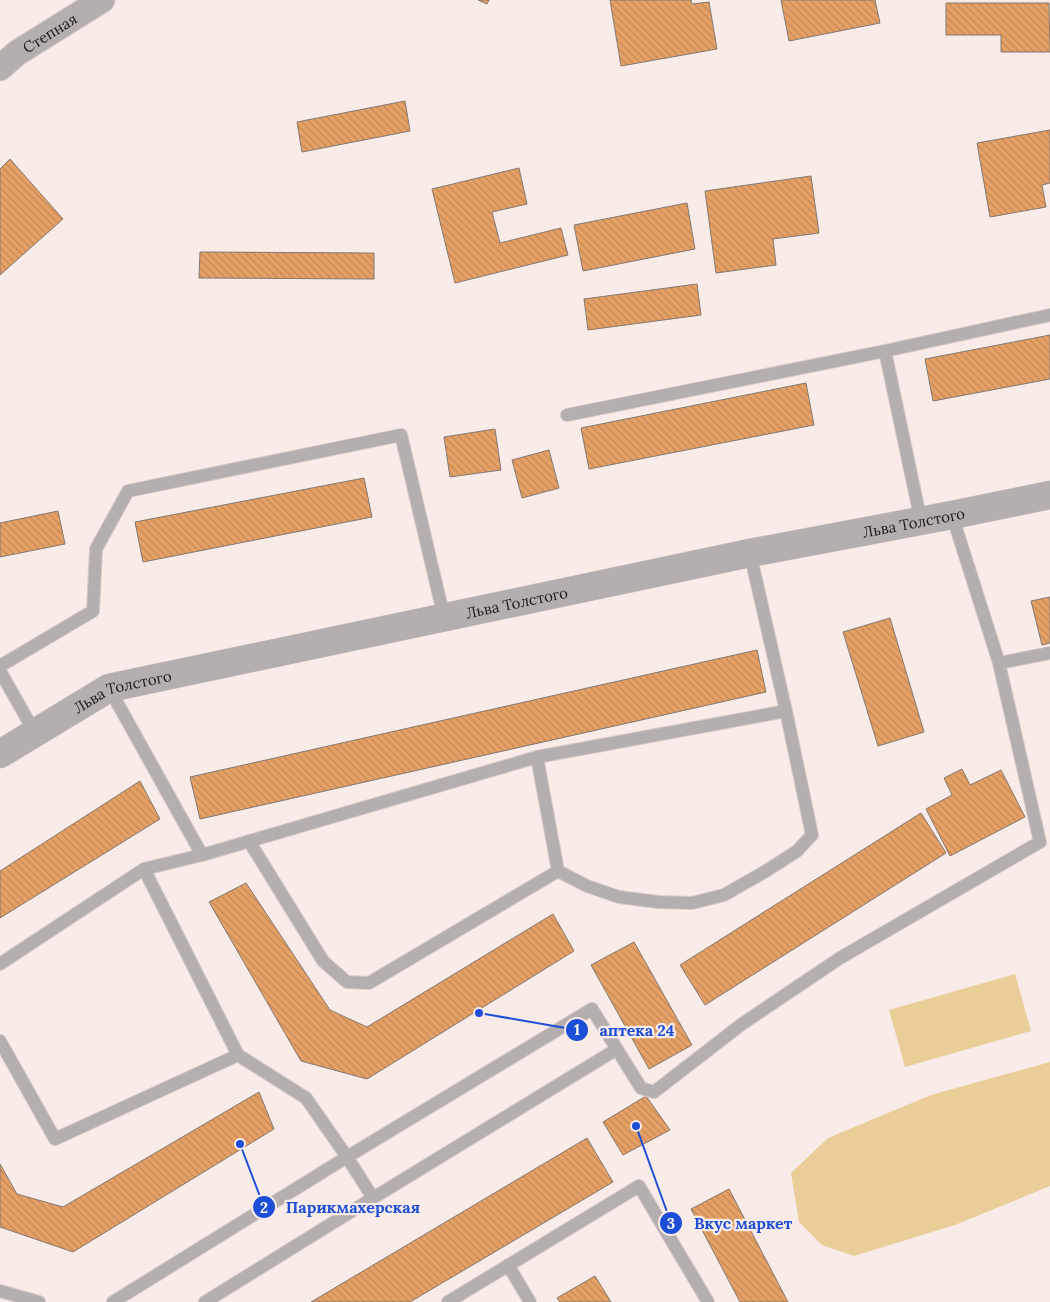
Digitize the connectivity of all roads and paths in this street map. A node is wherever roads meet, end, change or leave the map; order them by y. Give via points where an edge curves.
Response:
1 (96, 2) edge
2 (0, 68) edge
3 (1050, 315) edge
4 (884, 352) junction
5 (567, 415) dead end
6 (1050, 494) edge
7 (952, 515) junction
8 (921, 521) junction
9 (750, 553) junction
10 (444, 617) junction
11 (1050, 653) edge
12 (999, 663) junction
13 (0, 666) edge
14 (0, 671) edge
15 (109, 688) junction
16 (786, 711) junction
17 (35, 733) junction
18 (0, 754) edge
19 (537, 757) junction
20 (249, 841) junction
21 (202, 855) junction
22 (144, 869) junction
23 (558, 871) junction
24 (0, 964) edge
25 (0, 1040) edge
26 (617, 1049) junction
27 (238, 1055) junction
28 (347, 1157) junction
29 (373, 1198) junction
30 (508, 1265) junction
31 (0, 1291) edge
32 (39, 1302) edge
33 (113, 1302) edge
34 (205, 1302) edge
35 (448, 1302) edge
36 (530, 1302) edge
37 (708, 1302) edge

1 - 2 street, Степная
3 - 4 lane
4 - 5 lane
4 - 8 lane
6 - 7 street, Льва Толстого
7 - 8 street, Льва Толстого
7 - 12 lane
8 - 9 street, Льва Толстого
9 - 10 street, Льва Толстого
9 - 16 lane
10 - 13 lane via 401,435 128,491 96,549 93,611
10 - 15 street, Льва Толстого
11 - 12 lane
12 - 26 lane via 1040,842 840,958 742,1024 654,1092 641,1088
14 - 17 lane
15 - 17 street, Льва Толстого
15 - 21 lane
16 - 19 lane
16 - 23 lane via 812,835 798,851 724,895 692,904 619,897
17 - 18 street, Льва Толстого
19 - 20 lane
19 - 23 lane
20 - 21 lane
20 - 23 lane via 323,961 348,982 368,983
21 - 22 lane
22 - 24 lane
22 - 27 lane
25 - 27 lane via 54,1139
26 - 28 lane via 592,1009
26 - 29 lane
27 - 28 lane via 306,1098
28 - 29 lane
28 - 33 lane
29 - 34 lane
30 - 35 lane
30 - 36 lane
30 - 37 lane via 639,1186
31 - 32 lane

